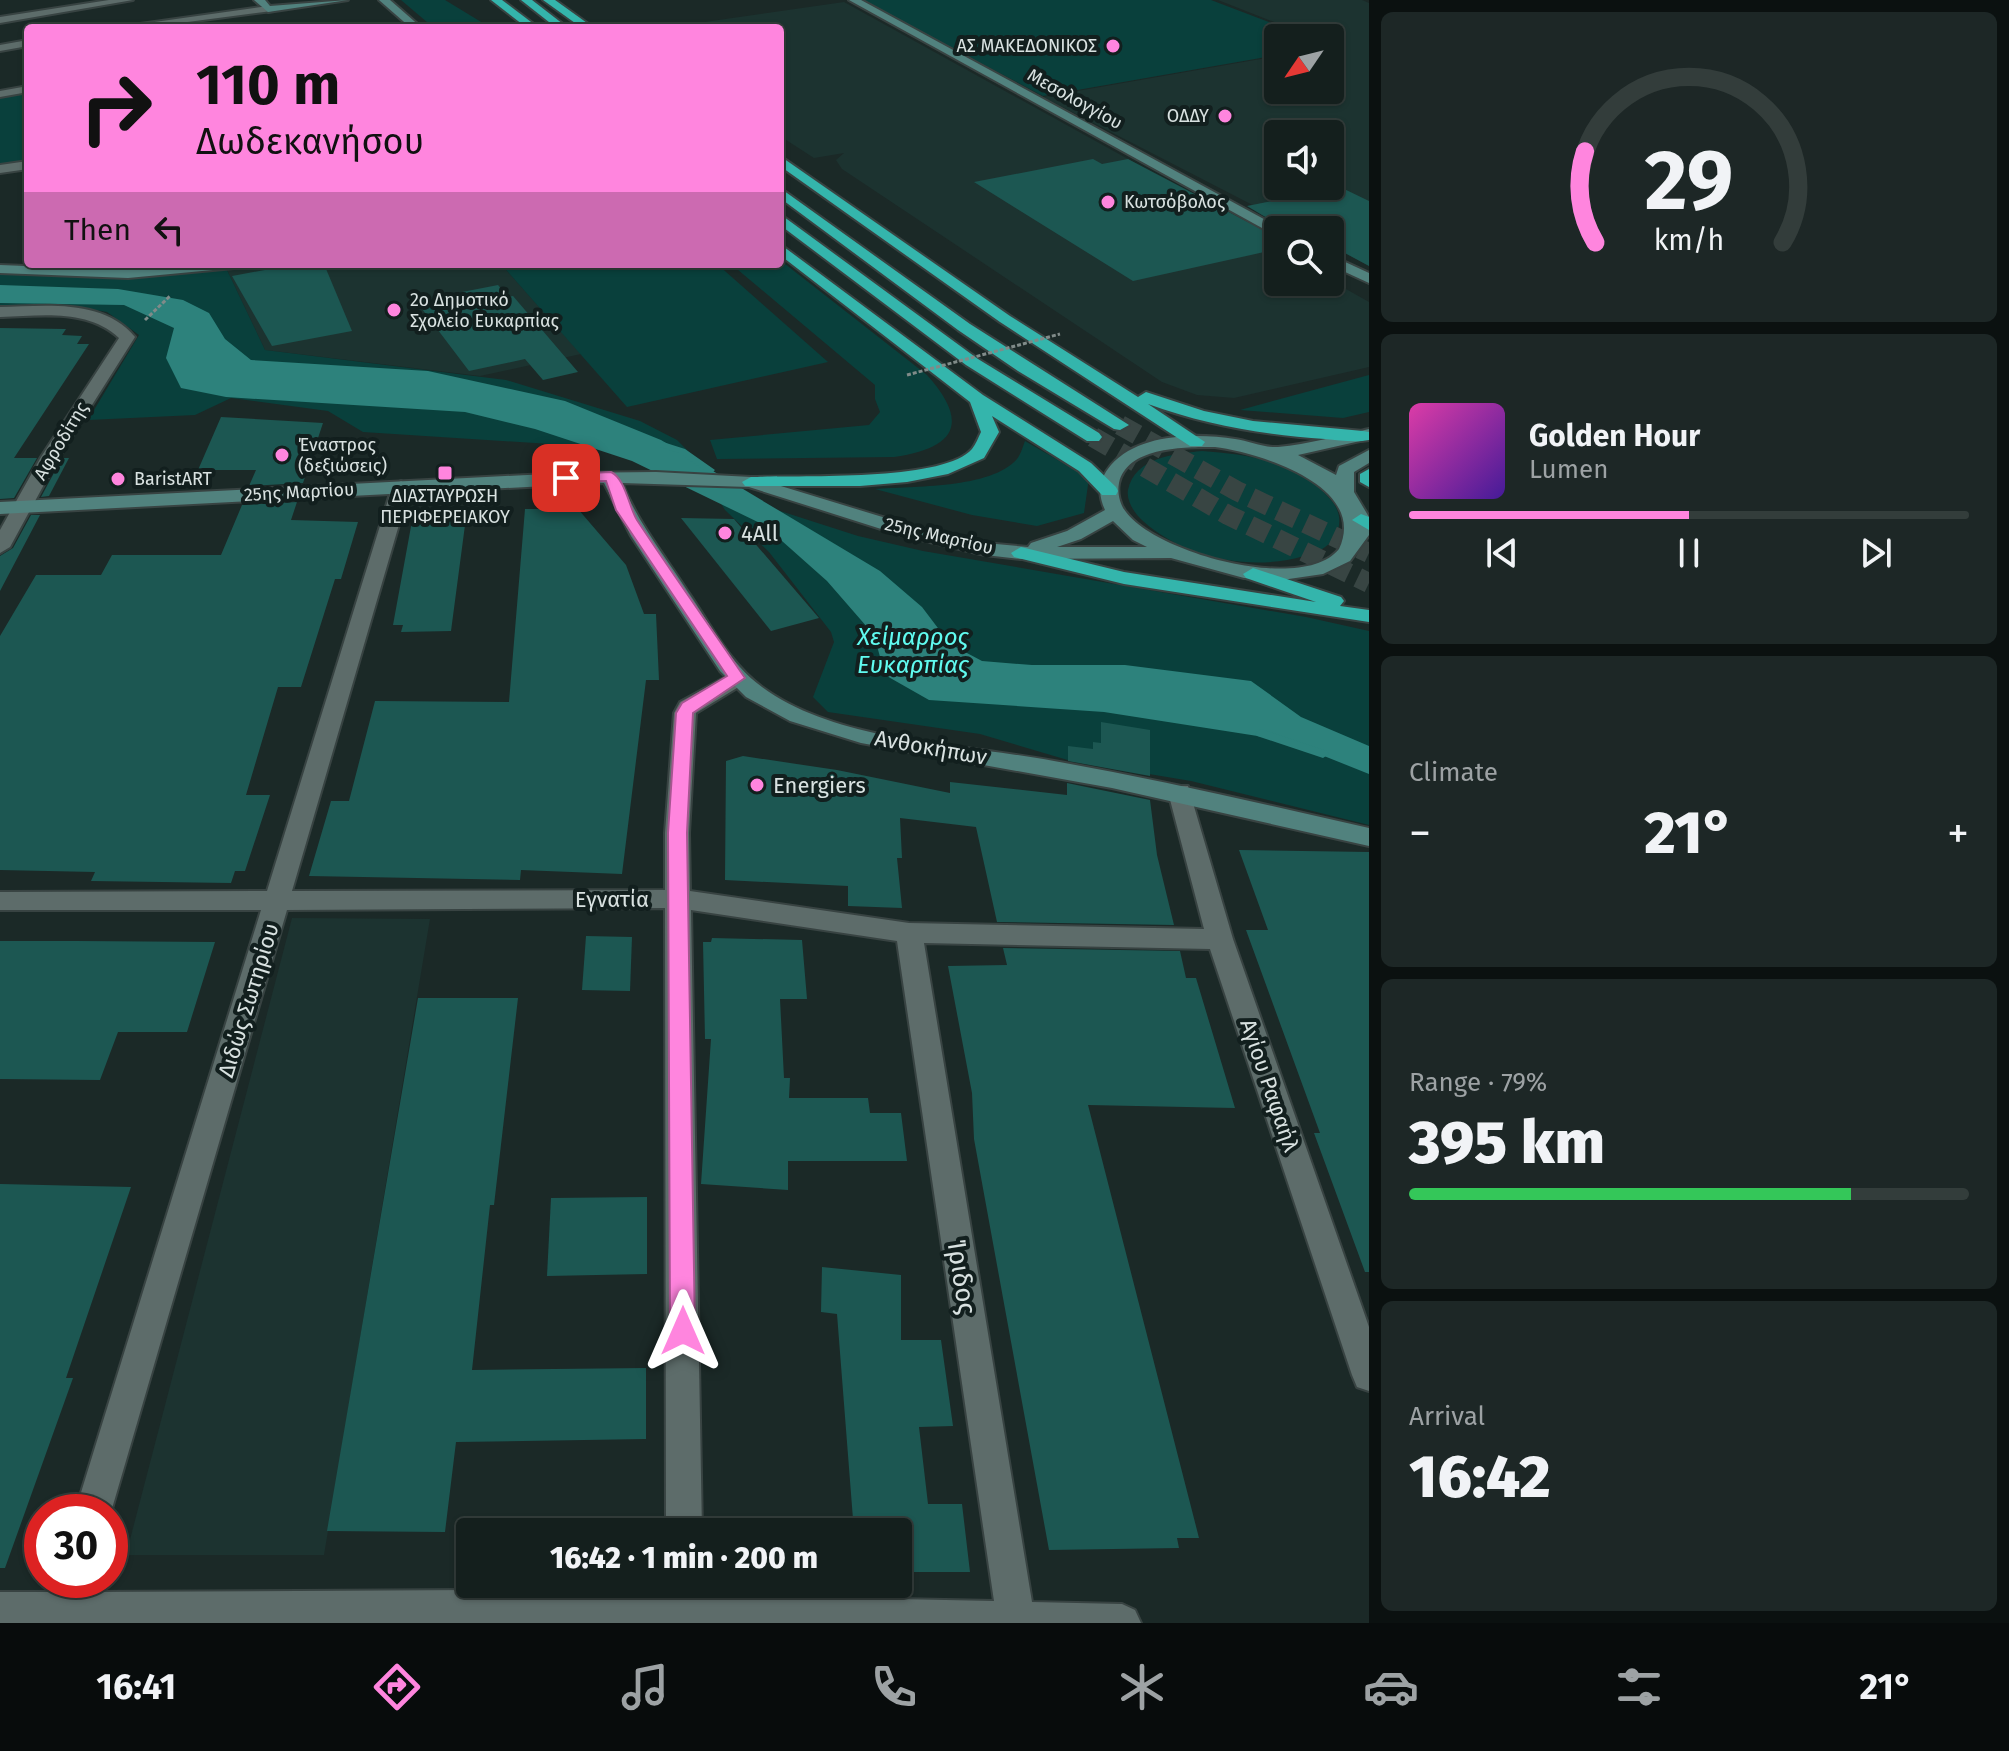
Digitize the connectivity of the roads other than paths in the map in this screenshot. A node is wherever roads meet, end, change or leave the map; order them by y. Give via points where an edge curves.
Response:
1 (128, 0) edge
2 (343, 0) edge
3 (384, 0) edge
4 (496, 0) edge
5 (526, 0) edge
6 (548, 0) edge
7 (854, 0) edge
8 (107, 3) junction
9 (264, 4) edge
10 (0, 20) edge
11 (135, 24) edge
12 (142, 24) edge
13 (412, 24) edge
14 (529, 24) edge
15 (558, 24) edge
16 (583, 24) edge
17 (24, 44) edge
18 (0, 48) edge
19 (24, 90) edge
20 (0, 94) edge
21 (784, 163) edge
22 (24, 166) edge
23 (0, 169) edge
24 (784, 195) edge
25 (784, 221) edge
26 (1264, 223) edge
27 (784, 251) edge
28 (1344, 266) edge
29 (190, 268) edge
30 (0, 269) edge
31 (1369, 279) edge
32 (0, 312) edge
33 (1096, 377) junction
34 (977, 399) junction
35 (1120, 425) tunnel mouth
36 (1366, 435) edge
37 (1093, 437) tunnel mouth
38 (1196, 442) junction
39 (1274, 453) junction
40 (1369, 455) edge
41 (1369, 474) edge
42 (611, 477) junction
43 (751, 482) junction
44 (1369, 482) edge
45 (401, 487) junction
46 (1109, 491) junction
47 (1345, 492) junction
48 (23, 507) junction
49 (0, 508) edge
50 (1116, 512) junction
51 (1365, 522) edge
52 (0, 547) edge
53 (1021, 553) junction
54 (1168, 553) junction
55 (1253, 574) junction
56 (1368, 616) edge
57 (737, 678) junction
58 (1180, 792) junction
59 (1369, 837) edge
60 (678, 899) junction
61 (279, 900) junction
62 (0, 901) edge
63 (909, 933) junction
64 (1220, 939) junction
65 (1369, 1375) edge
66 (98, 1494) edge
67 (684, 1518) edge
68 (55, 1598) edge
69 (126, 1598) edge
70 (684, 1599) edge
71 (0, 1611) edge
72 (472, 1616) edge
73 (1016, 1620) junction
74 (1122, 1623) edge

1 - 8 street
2 - 9 street
3 - 13 street
4 - 14 highway
5 - 15 highway
6 - 16 highway
7 - 26 street, Μεσολογγίου
8 - 10 street
8 - 11 street
9 - 12 street
17 - 18 street
19 - 20 street
21 - 33 highway
22 - 23 street
24 - 35 highway via 964,327
25 - 37 highway via 972,362
27 - 34 highway
28 - 31 street
29 - 30 street via 128,274
32 - 48 street, Αφροδίτης via 90,315 119,327 127,337
33 - 36 highway via 1214,420 1293,433
33 - 38 highway
34 - 43 highway via 992,431 974,459 904,477
34 - 46 highway via 1085,467
36 - 39 street
38 - 39 street
38 - 46 street via 1133,456 1115,471
39 - 47 street via 1321,474
40 - 47 street via 1345,470
41 - 44 highway
42 - 43 street, 25ης Μαρτίου
42 - 45 street, 25ης Μαρτίου
42 - 57 street, Ανθοκήπων via 623,510
43 - 53 street, 25ης Μαρτίου via 944,541
45 - 48 street, 25ης Μαρτίου
45 - 61 street, Διδώς Σωτηρίου
46 - 50 street
47 - 51 street
48 - 49 street, 25ης Μαρτίου
48 - 52 street, Αφροδίτης
50 - 53 street via 1074,535
50 - 54 street via 1136,534
51 - 55 street via 1359,538 1335,561 1307,570
53 - 54 street, 25ης Μαρτίου
53 - 56 highway via 1198,591
54 - 55 street
55 - 56 highway
57 - 58 street, Ανθοκήπων via 783,709 852,731
57 - 60 street via 685,713
58 - 59 street, Ανθοκήπων
58 - 64 street, Αγίου Ραφαήλ
60 - 61 street, Εγνατία
60 - 63 street, Εγνατία
60 - 67 street
61 - 62 street, Εγνατία
61 - 66 street, Διδώς Σωτηρίου
63 - 64 street, Εγνατία
63 - 73 street, Ίριδος
64 - 65 street, Αγίου Ραφαήλ
68 - 71 street
69 - 72 street
70 - 72 street
70 - 73 street
73 - 74 street

